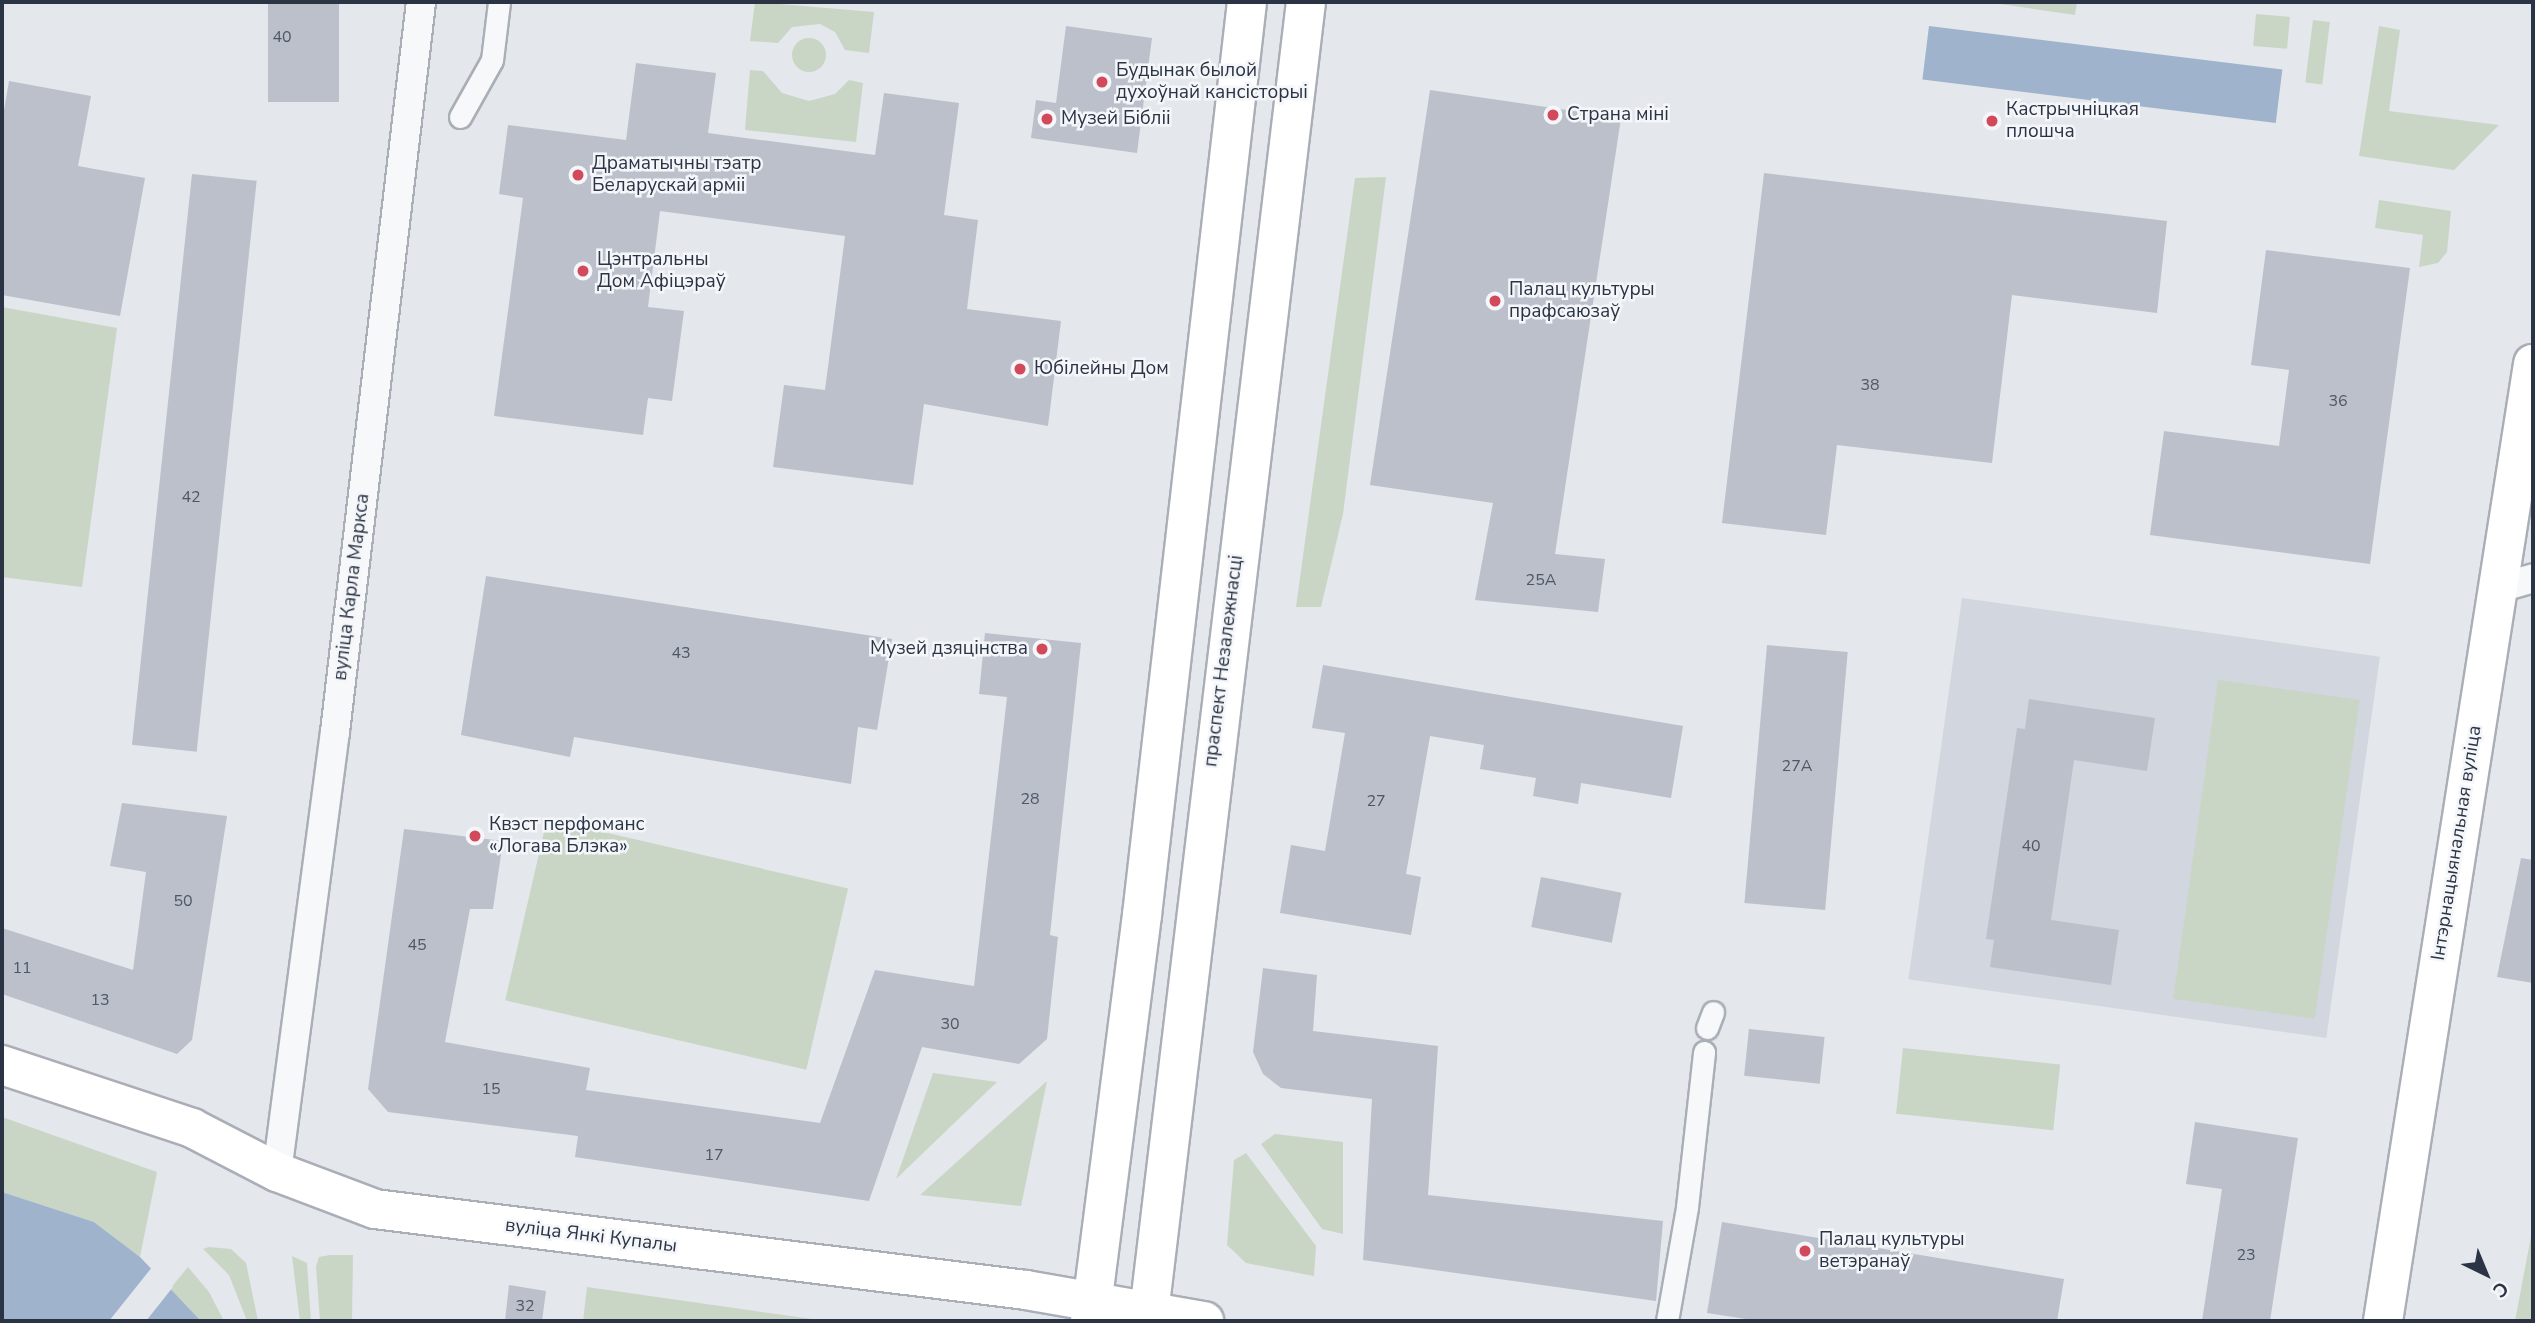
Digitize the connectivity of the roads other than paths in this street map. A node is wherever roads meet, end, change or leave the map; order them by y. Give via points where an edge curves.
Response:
1 (421, 2) edge
2 (499, 2) edge
3 (1247, 2) edge
4 (1306, 2) edge
5 (460, 117) dead end
6 (2533, 364) edge
7 (2516, 583) edge
8 (1704, 1052) dead end
9 (2, 1065) edge
10 (277, 1172) junction
11 (1091, 1311) edge
12 (1148, 1316) edge
13 (1204, 1321) edge
14 (1667, 1321) edge
15 (2383, 1321) edge

1 - 10 street, вуліца Карла Маркса via 335,732
2 - 5 street via 492,60
3 - 11 main road via 1142,915
4 - 12 main road, праспект Незалежнасці
6 - 7 main road, Інтэрнацыянальная вуліца
7 - 15 main road, Інтэрнацыянальная вуліца
8 - 14 street via 1689,1193
9 - 10 main road, вуліца Янкі Купалы via 192,1128
10 - 11 main road, вуліца Янкі Купалы via 375,1209
11 - 12 main road, вуліца Янкі Купалы
12 - 13 main road, вуліца Янкі Купалы

